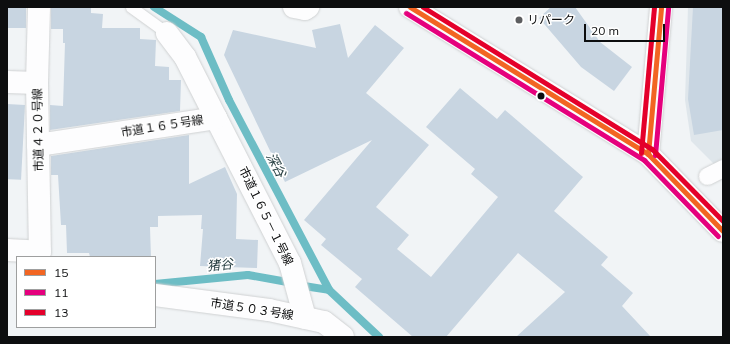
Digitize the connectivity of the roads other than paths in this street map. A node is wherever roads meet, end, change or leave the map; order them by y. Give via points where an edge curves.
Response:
1 (39, 7) edge
2 (132, 7) edge
3 (294, 7) edge
4 (308, 7) edge
5 (410, 7) edge
6 (661, 7) edge
7 (167, 33) joint
8 (7, 82) edge
9 (37, 83) junction
10 (216, 118) junction
11 (38, 145) junction
12 (648, 154) junction
13 (723, 168) edge
14 (707, 176) dead end
15 (723, 231) edge
16 (7, 250) edge
17 (44, 255) edge
18 (156, 295) edge
19 (305, 318) junction
20 (343, 337) edge

1 - 9 street, 市道４２０号線
2 - 7 lane, 市道１６５号線
3 - 4 street
5 - 12 street
6 - 12 street
7 - 10 street, 市道１６５号線 via 185,57
8 - 9 street
9 - 11 street, 市道４２０号線
10 - 11 street, 市道１６５号線
10 - 19 street, 市道１６５－１号線 via 290,263
11 - 17 street, 市道４２０号線
12 - 15 street
13 - 14 street
16 - 17 street
18 - 19 street, 市道５０３号線 via 269,310
19 - 20 street, 市道５０３号線 via 324,322

